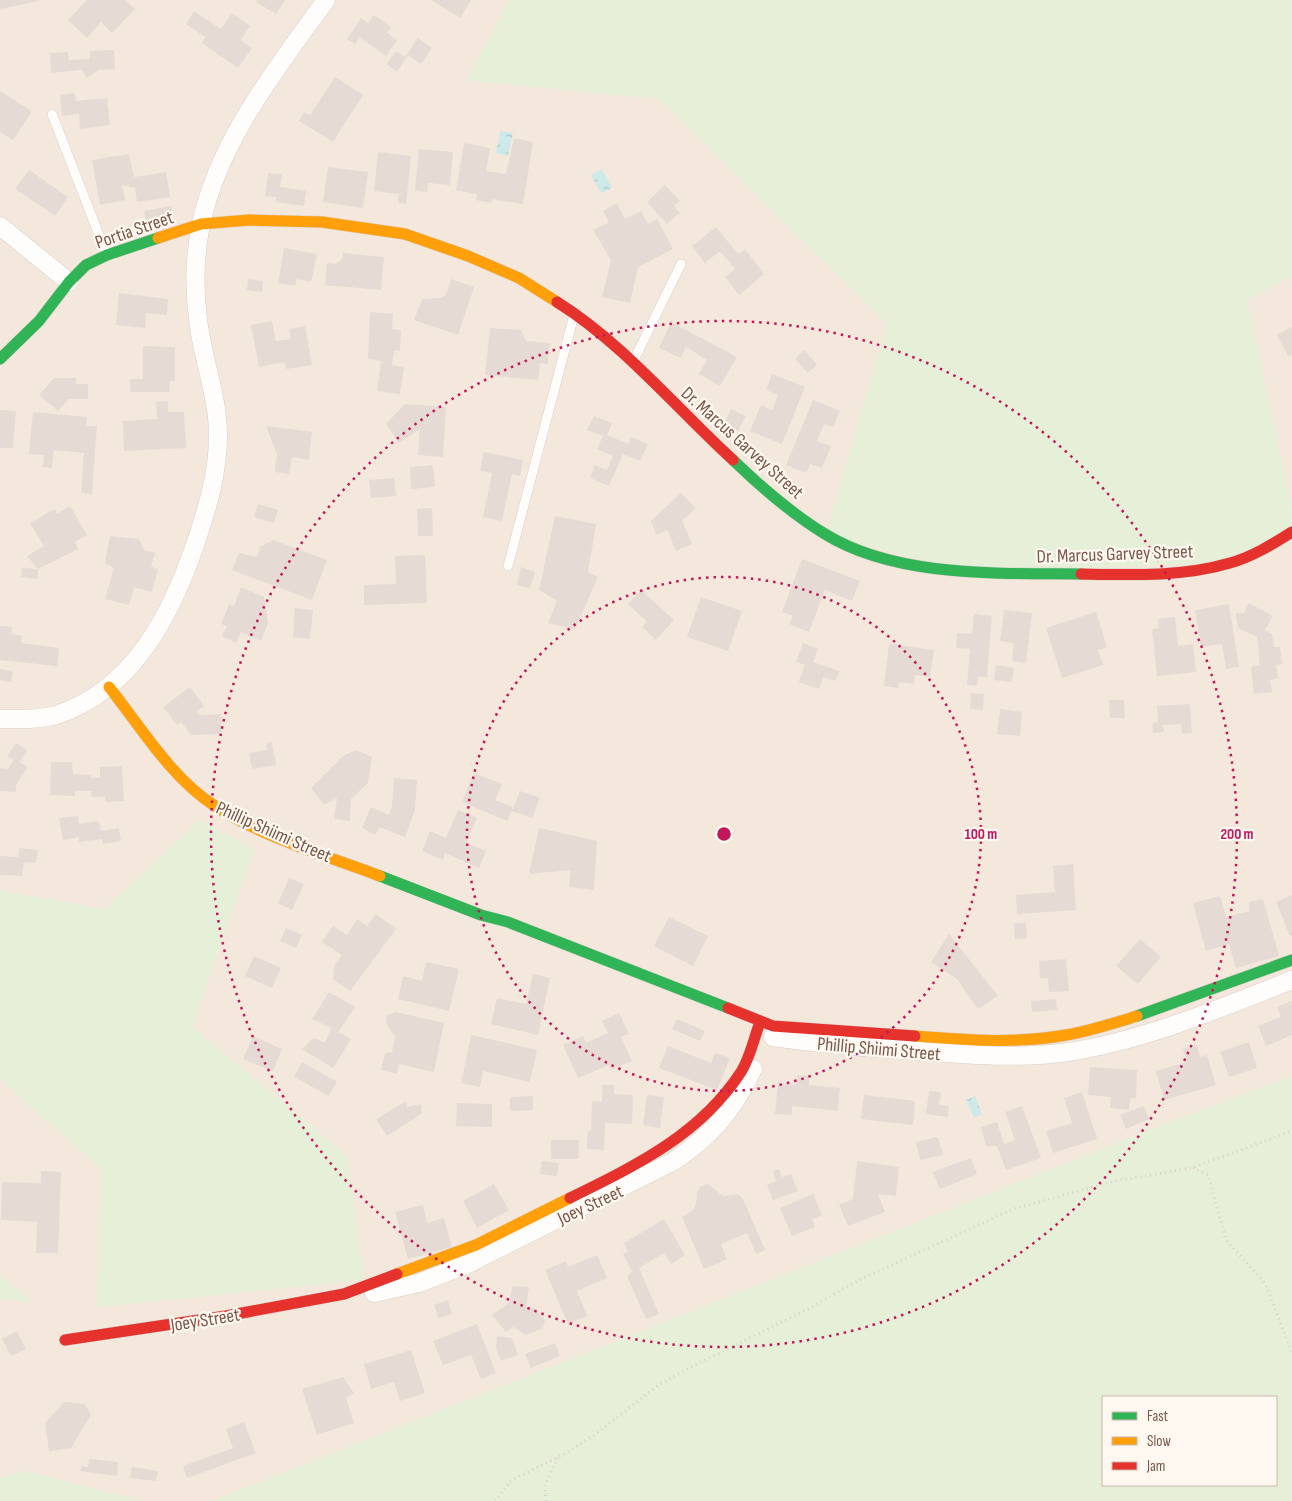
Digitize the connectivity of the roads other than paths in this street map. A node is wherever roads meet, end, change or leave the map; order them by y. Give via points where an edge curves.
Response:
1 (326, 0) edge
2 (52, 114) dead end
3 (201, 224) junction
4 (0, 226) edge
5 (107, 255) junction
6 (681, 264) dead end
7 (69, 282) junction
8 (575, 313) junction
9 (0, 359) edge
10 (634, 362) junction
11 (1292, 532) edge
12 (508, 566) dead end
13 (109, 688) junction
14 (0, 719) edge
15 (481, 915) joint
16 (1292, 960) edge
17 (1292, 980) edge
18 (764, 1029) junction
19 (344, 1294) joint
20 (66, 1340) dead end

1 - 3 street via 263,88 217,170
2 - 5 lane
3 - 5 street, Portia Street
3 - 8 street, Dr. Marcus Garvey Street via 249,220 322,222 405,234 519,278
3 - 13 street via 196,271 198,320 216,402 217,468 207,510 172,606 138,658
4 - 7 street
5 - 7 street, Portia Street via 86,265
6 - 10 lane
7 - 9 street, Portia Street via 39,321
8 - 10 street, Dr. Marcus Garvey Street
8 - 12 lane
10 - 11 street, Dr. Marcus Garvey Street via 687,418 752,478 826,535 865,552 914,565 969,572 1132,575 1188,571 1231,563
13 - 14 street via 56,715 26,720
13 - 15 street, Phillip Shiimi Street via 176,773 214,806 261,830
15 - 18 street, Phillip Shiimi Street via 504,932
16 - 18 street, Phillip Shiimi Street via 1161,1009 1066,1035 1024,1040 970,1040
17 - 18 street, Phillip Shiimi Street via 1178,1023 1047,1054 988,1056 821,1044
18 - 19 street, Joey Street via 743,1090 726,1116 700,1143 674,1161 470,1262 419,1283 363,1296
19 - 20 street, Joey Street

